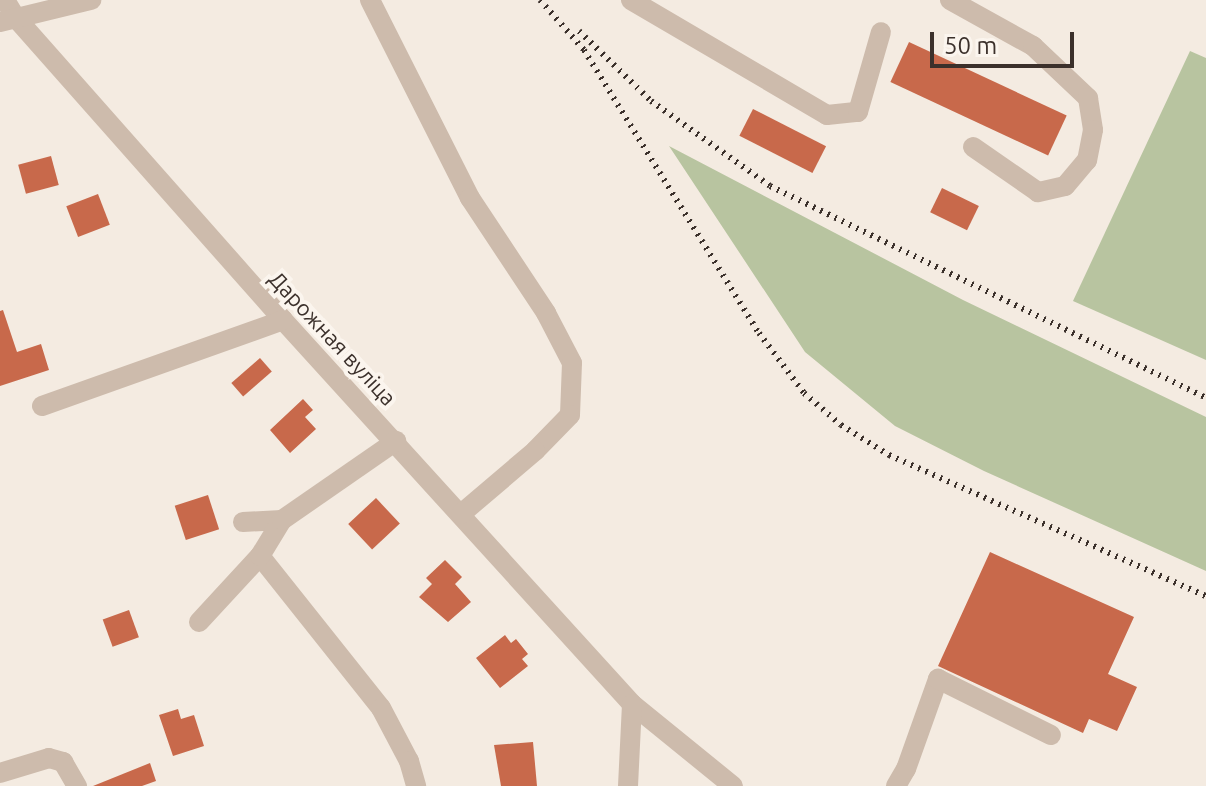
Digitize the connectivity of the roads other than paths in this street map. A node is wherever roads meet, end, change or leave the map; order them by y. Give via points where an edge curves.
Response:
1 (91, 0) edge
2 (370, 0) edge
3 (631, 0) edge
4 (950, 0) edge
5 (7, 13) edge
6 (881, 32) dead end
7 (973, 147) dead end
8 (283, 320) junction
9 (42, 406) dead end
10 (396, 441) junction
11 (461, 514) junction
12 (282, 520) junction
13 (243, 522) dead end
14 (260, 556) junction
15 (199, 622) dead end
16 (632, 704) junction
17 (1051, 735) dead end
18 (0, 773) edge
19 (77, 786) edge
20 (416, 786) edge
21 (628, 786) edge
22 (733, 786) edge
23 (896, 786) edge

1 - 5 street
2 - 11 street via 470,198 546,313 572,363 570,415
3 - 6 street via 827,115 858,112
4 - 7 street via 1033,46 1088,98 1092,119 1087,160 1065,186 1038,192
5 - 8 street, Дарожная вуліца
8 - 9 street
8 - 10 street, Дарожная вуліца
10 - 11 street, Дарожная вуліца
10 - 12 street
11 - 16 street, Дарожная вуліца
12 - 13 street
12 - 14 street
14 - 15 street
14 - 20 street via 381,708
16 - 21 street
16 - 22 street, Дарожная вуліца
17 - 23 street via 938,679
18 - 19 street via 49,758 63,762

